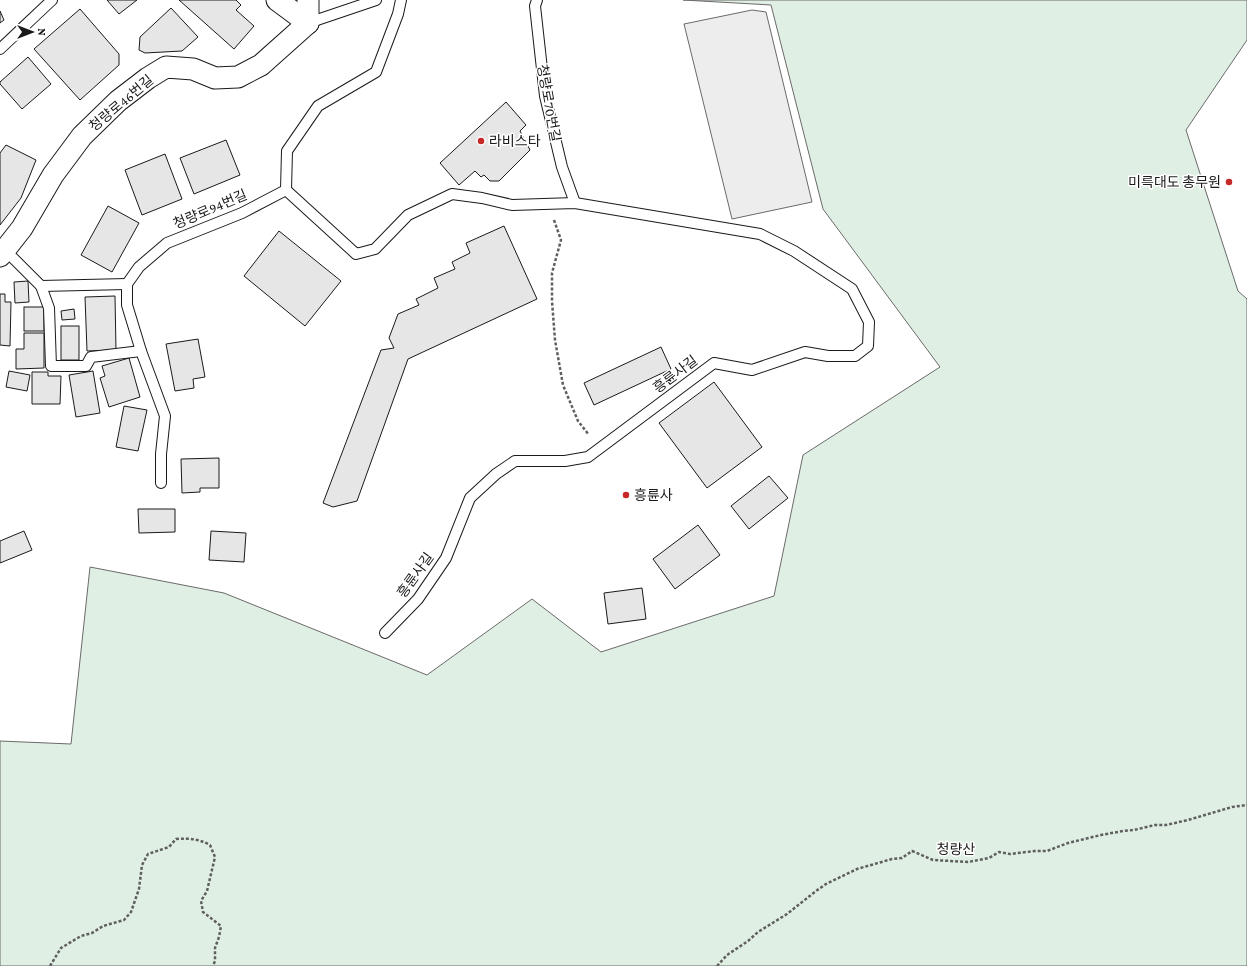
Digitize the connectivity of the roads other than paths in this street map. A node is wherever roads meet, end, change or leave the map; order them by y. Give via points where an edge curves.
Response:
1 (52, 0) edge
2 (278, 0) edge
3 (308, 0) edge
4 (376, 0) edge
5 (401, 0) edge
6 (537, 0) edge
7 (308, 23) junction
8 (0, 49) edge
9 (286, 190) junction
10 (575, 203) junction
11 (2, 253) edge
12 (127, 284) junction
13 (41, 286) junction
14 (141, 351) junction
15 (161, 482) dead end
16 (385, 632) dead end

1 - 8 lane
2 - 7 street
3 - 7 street
4 - 7 lane
5 - 9 lane via 376,72 318,106 287,151
6 - 10 lane, 청량로70번길 via 535,6 545,96 562,167
7 - 11 street, 청량로46번길 via 260,65 238,77 215,78 193,69 166,67 148,78 118,101 82,136 53,176 22,228
9 - 10 lane via 356,254 375,249 408,215 452,194 512,206
9 - 12 lane, 청량로94번길 via 242,213 167,242 139,267
10 - 16 lane, 흥륜사길 via 760,234 794,251 852,289 869,322 868,346 855,356 828,356 805,352 752,370 714,362 588,457 565,461 515,461 496,474 470,498 446,558 418,599
11 - 13 lane
12 - 13 lane
12 - 14 lane via 127,305
13 - 14 lane via 49,308 51,366 86,366 90,357
14 - 15 lane via 165,416

